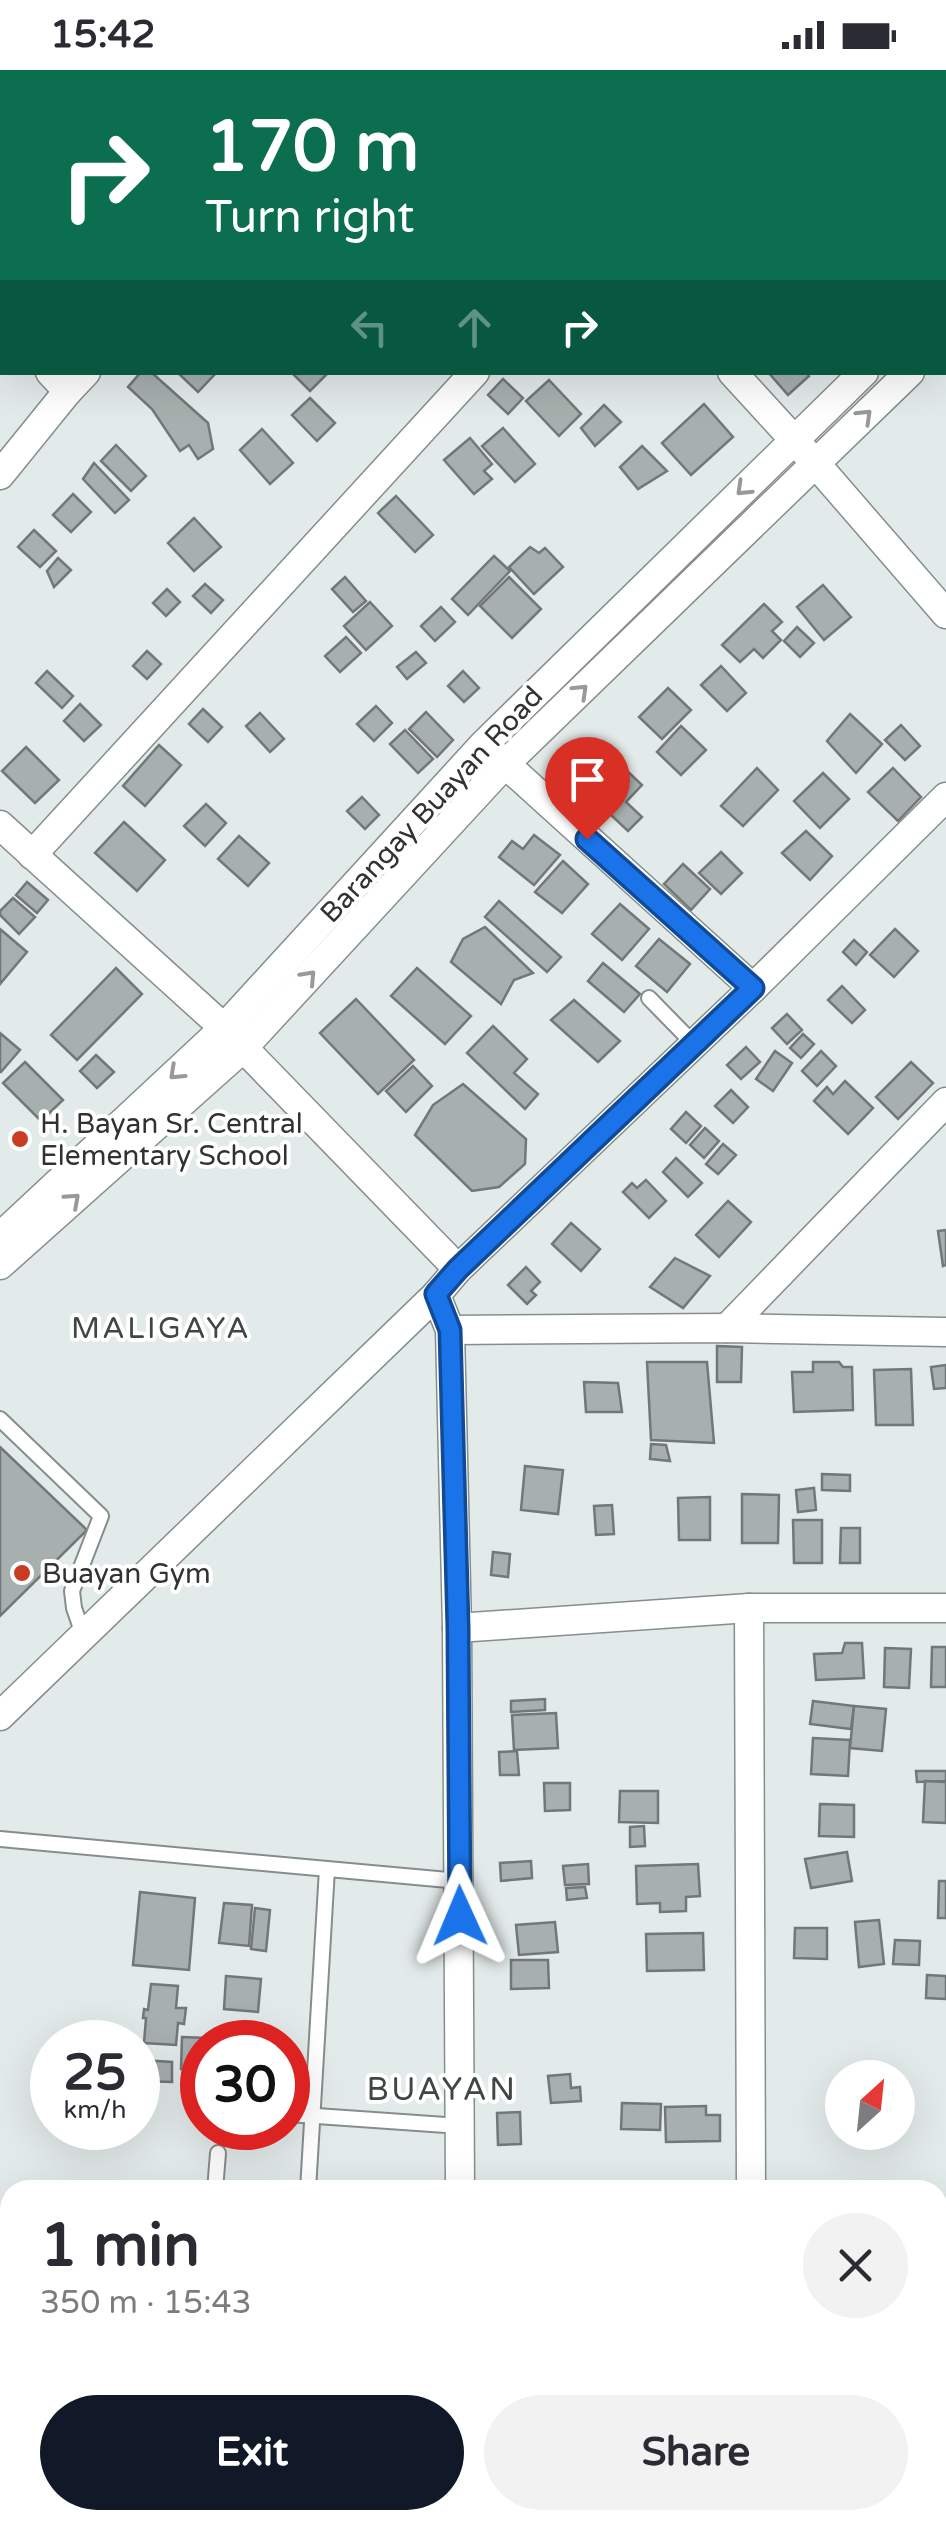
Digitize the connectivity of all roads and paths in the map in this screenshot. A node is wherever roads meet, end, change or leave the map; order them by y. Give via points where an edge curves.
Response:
1 (471, 375) edge
2 (735, 375) edge
3 (861, 375) edge
4 (907, 375) edge
5 (68, 379) edge
6 (794, 439) junction
7 (816, 464) junction
8 (0, 475) edge
9 (946, 614) edge
10 (484, 744) junction
11 (504, 765) junction
12 (946, 797) edge
13 (0, 825) edge
14 (32, 856) junction
15 (329, 913) junction
16 (352, 930) junction
17 (753, 988) junction
18 (649, 998) dead end
19 (233, 1038) junction
20 (692, 1043) junction
21 (946, 1102) edge
22 (0, 1237) edge
23 (0, 1265) edge
24 (458, 1269) junction
25 (436, 1294) junction
26 (727, 1328) junction
27 (450, 1330) junction
28 (946, 1332) edge
29 (0, 1419) edge
30 (749, 1608) junction
31 (946, 1608) edge
32 (458, 1628) junction
33 (84, 1636) junction
34 (0, 1716) edge
35 (0, 1839) edge
36 (328, 1869) junction
37 (460, 1881) junction
38 (310, 2116) edge
39 (313, 2116) junction
40 (461, 2126) junction
41 (218, 2153) dead end
42 (215, 2180) edge
43 (309, 2180) edge
44 (460, 2180) edge
45 (750, 2180) edge

1 - 14 street
2 - 6 street
3 - 6 street, Barangay Buayan Road
7 -> 4 street
5 - 8 street
6 - 7 street
6 -> 10 street, Barangay Buayan Road
7 - 9 street
11 -> 7 street
10 - 11 street
10 - 15 street, Barangay Buayan Road
11 - 16 street
11 - 17 street
12 - 17 street
13 - 14 street
14 - 19 street
15 - 16 street
15 - 19 street, Barangay Buayan Road
19 -> 16 street
17 - 20 street
18 - 20 lane
19 -> 22 street, Barangay Buayan Road
23 -> 19 street
19 - 24 street
20 - 24 street
21 - 26 street
24 - 25 street
25 - 27 street
25 - 33 street
26 - 27 street
26 - 28 street
27 - 32 street
29 - 33 lane via 100,1512 72,1591
30 - 31 street
30 - 32 street
30 - 45 street
32 - 37 street
33 - 34 street
35 - 36 lane
36 - 37 lane
36 - 39 lane
37 - 40 street
38 - 39 lane
39 - 40 lane
39 - 43 lane
40 - 44 street
41 - 42 lane

